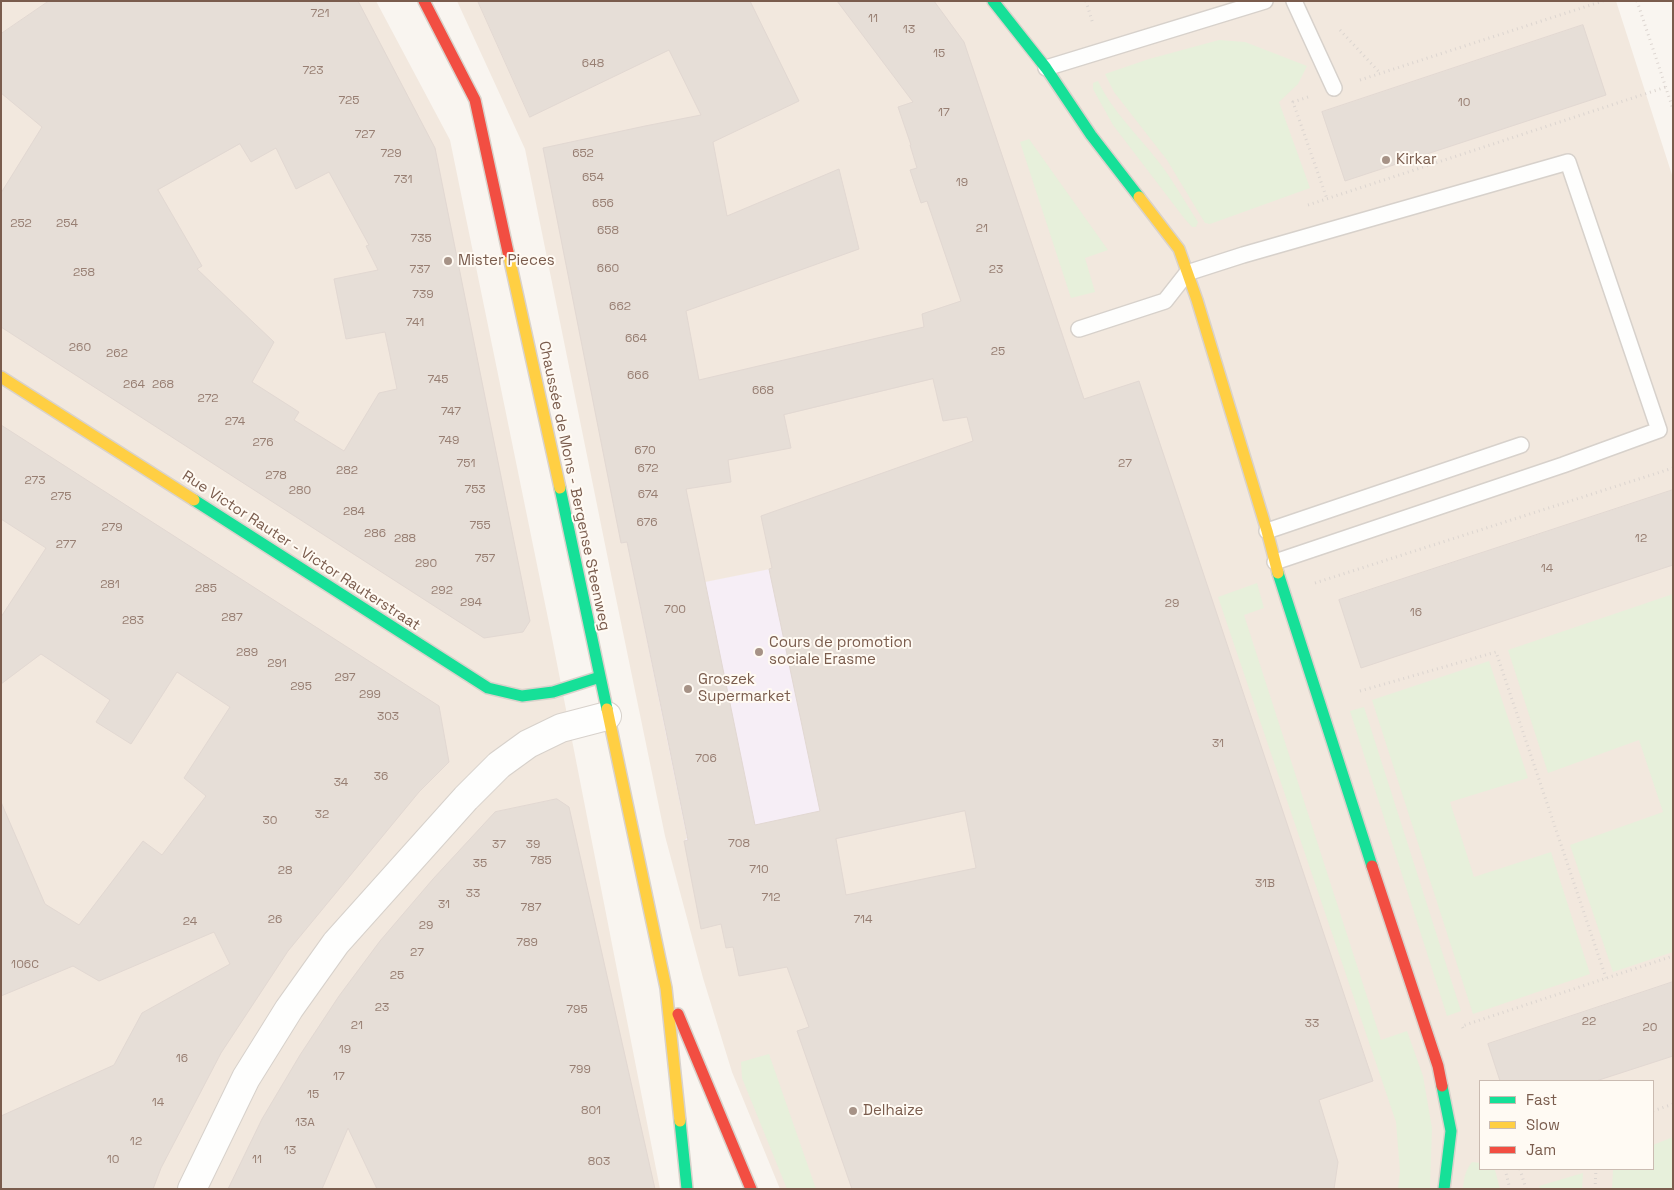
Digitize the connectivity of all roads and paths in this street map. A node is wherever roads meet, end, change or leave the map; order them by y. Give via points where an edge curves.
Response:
1 (424, 1) edge
2 (993, 1) edge
3 (1265, 1) edge
4 (1294, 1) edge
5 (1603, 1) edge
6 (1637, 1) edge
7 (1336, 26) dead end
8 (1046, 68) junction
9 (1380, 74) junction
10 (1666, 87) junction
11 (1334, 88) junction
12 (1673, 108) edge
13 (1327, 198) junction
14 (1300, 208) dead end
15 (1187, 274) junction
16 (1078, 329) dead end
17 (1, 377) edge
18 (1521, 445) dead end
19 (1673, 468) edge
20 (1267, 531) junction
21 (1275, 562) junction
22 (1283, 593) junction
23 (600, 677) junction
24 (1360, 690) dead end
25 (608, 716) junction
26 (1673, 956) edge
27 (1606, 978) junction
28 (666, 988) junction
29 (1464, 1034) dead end
30 (1673, 1104) edge
31 (1654, 1111) edge
32 (1505, 1170) edge
33 (1520, 1170) edge
34 (1596, 1170) edge
35 (192, 1189) edge
36 (687, 1189) edge
37 (751, 1189) edge
38 (1444, 1189) edge
39 (1510, 1189) edge
40 (1526, 1189) edge
41 (1595, 1189) edge

1 - 23 street, Chaussée de Mons - Bergense Steenweg via 475,100
2 - 8 street
3 - 8 lane
4 - 11 lane
5 - 9 path
6 - 10 path
7 - 9 path
8 - 15 street via 1091,135 1179,250
9 - 11 path
10 - 12 path
10 - 13 path
11 - 13 path via 1293,102
13 - 14 path
15 - 16 lane via 1165,301
15 - 20 street
15 - 21 lane via 1568,162 1659,430
17 - 23 street, Rue Victor Rauter - Victor Rauterstraat via 488,688 522,696 553,692
18 - 20 lane
19 - 22 path
20 - 21 street
21 - 22 street
22 - 38 street via 1438,1066 1451,1131
23 - 25 street, Chaussée de Mons - Bergense Steenweg
24 - 27 path via 1496,652
25 - 28 street, Chaussée de Mons - Bergense Steenweg
25 - 35 street via 561,728 528,744 499,765 336,943 246,1078
26 - 27 path
27 - 29 path via 1462,1026
28 - 36 street, Chaussée de Mons - Bergense Steenweg
28 - 37 street, Chaussée de Mons - Bergense Steenweg
30 - 31 path
32 - 39 path
33 - 40 path
34 - 41 path

